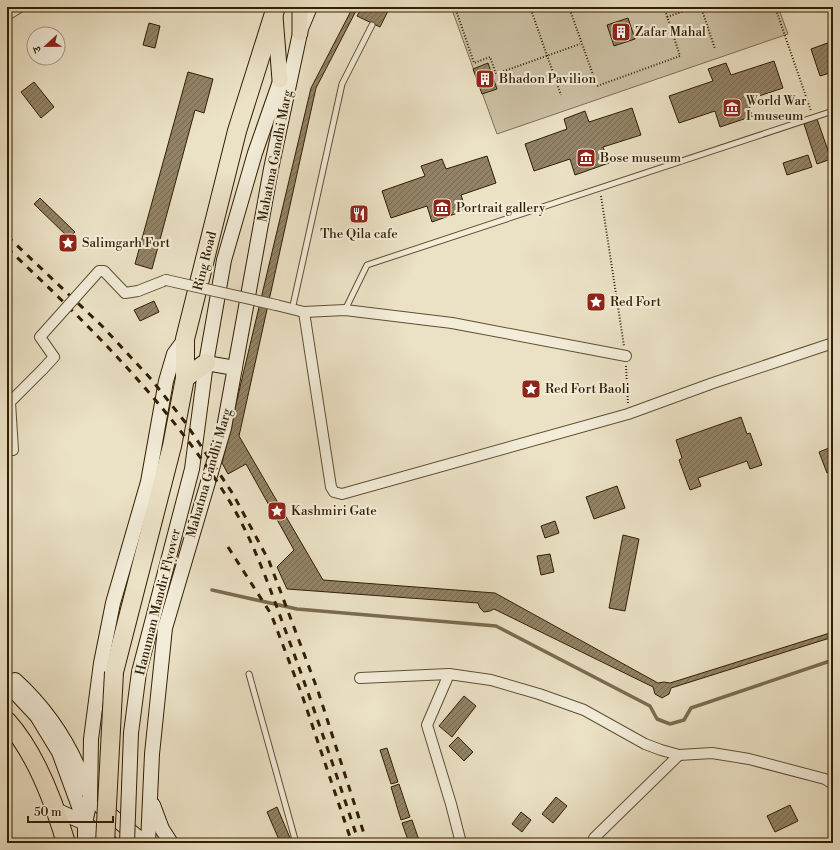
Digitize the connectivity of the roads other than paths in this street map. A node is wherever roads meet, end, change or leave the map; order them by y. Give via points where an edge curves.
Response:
1 (20, 7) edge
2 (300, 7) edge
3 (310, 7) edge
4 (275, 9) edge
5 (7, 15) edge
6 (372, 25) dead end
7 (300, 33) junction
8 (280, 80) junction
9 (833, 111) edge
10 (292, 310) junction
11 (345, 310) junction
12 (304, 312) junction
13 (185, 339) junction
14 (833, 342) edge
15 (626, 356) road end
16 (206, 363) junction
17 (235, 368) junction
18 (185, 378) junction
19 (13, 450) dead end
20 (148, 482) junction
21 (152, 519) junction
22 (250, 674) dead end
23 (449, 674) junction
24 (360, 678) dead end
25 (11, 682) edge
26 (7, 721) edge
27 (679, 755) junction
28 (833, 784) edge
29 (151, 799) junction
30 (90, 800) junction
31 (56, 810) junction
32 (85, 823) junction
33 (594, 838) dead end
34 (66, 843) edge
35 (85, 843) edge
36 (104, 843) edge
37 (111, 843) edge
38 (127, 843) edge
39 (147, 843) edge
40 (171, 843) edge
41 (296, 843) edge
42 (461, 843) edge

1 - 5 street
2 - 7 main road
3 - 7 street, Mahatma Gandhi Marg
4 - 8 main road
4 - 13 highway, Ring Road via 237,131
6 - 10 lane via 342,84
7 - 8 street, Mahatma Gandhi Marg
7 - 17 street, Mahatma Gandhi Marg via 271,169
8 - 16 street, Mahatma Gandhi Marg via 255,153 224,260
9 - 11 lane via 367,265
10 - 12 street
10 - 19 street, bridge via 166,280 125,293 104,271 99,271 40,337 54,357 10,402
11 - 12 street
11 - 15 street via 452,323
12 - 14 street via 331,487 334,492 342,494 628,414
13 - 18 highway, Ring Road
13 - 20 street via 174,354 166,381
16 - 17 street
16 - 18 highway
16 - 38 street, Hanuman Mandir Flyover, bridge via 192,469 139,672 131,733
17 - 29 street, Mahatma Gandhi Marg via 224,428 165,628 152,754
18 - 21 highway, Ring Road via 172,446
20 - 21 highway
20 - 30 street via 112,603 101,663 91,739
21 - 36 highway, Hanuman Mandir Flyover, bridge via 114,672
22 - 41 lane
23 - 24 street
23 - 27 street via 491,680 539,694 584,710 645,744
23 - 42 street via 426,725
25 - 30 street via 33,697 52,719 78,763
25 - 32 street via 37,716 59,752
26 - 31 highway via 20,738 43,779
27 - 28 street via 712,753 749,759 825,779
27 - 33 street
29 - 39 street, Mahatma Gandhi Marg
29 - 40 street via 162,829
30 - 32 street
30 - 39 street
31 - 32 street
31 - 34 highway
32 - 35 street
32 - 37 street

